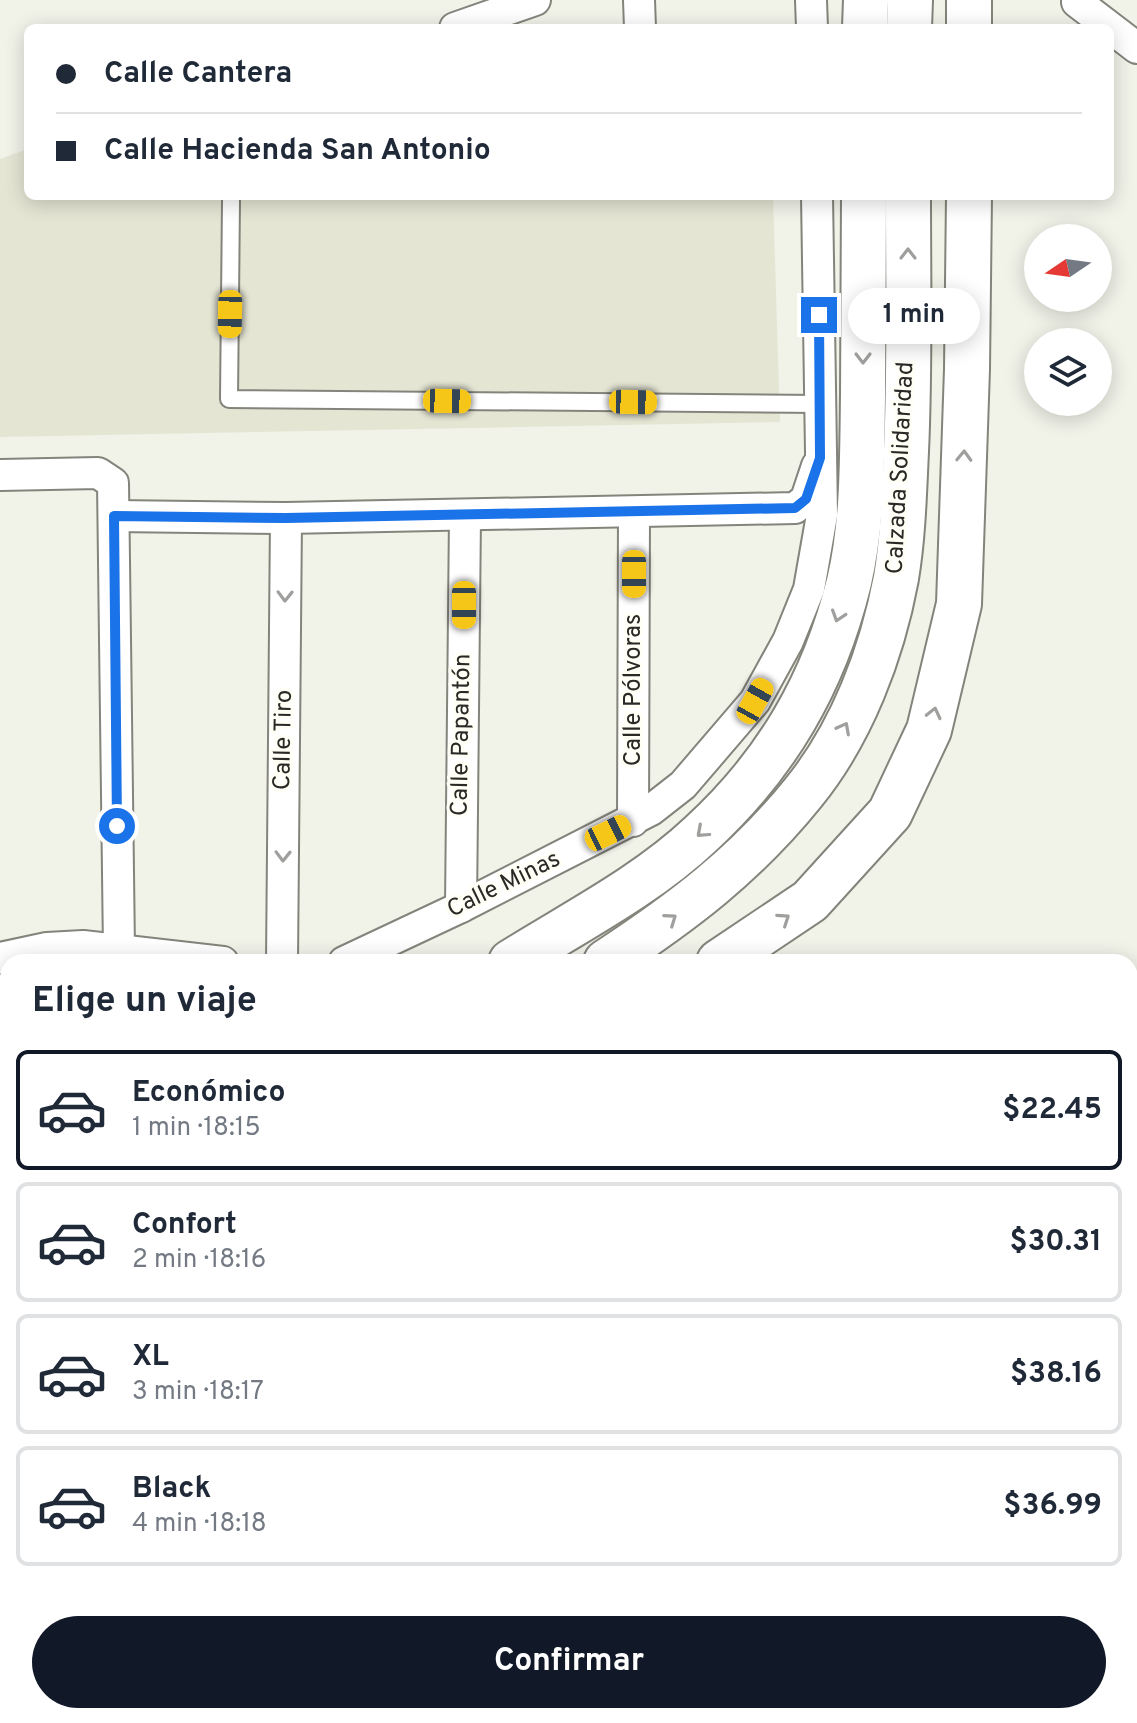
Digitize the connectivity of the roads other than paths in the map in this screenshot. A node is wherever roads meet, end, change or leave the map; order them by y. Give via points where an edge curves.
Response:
1 (535, 0) edge
2 (639, 0) edge
3 (811, 0) edge
4 (866, 0) edge
5 (910, 0) edge
6 (969, 0) edge
7 (1077, 2) dead end
8 (466, 24) edge
9 (640, 24) edge
10 (812, 24) edge
11 (865, 24) edge
12 (909, 24) edge
13 (969, 24) edge
14 (1106, 24) edge
15 (1114, 30) edge
16 (1137, 48) edge
17 (817, 200) edge
18 (864, 200) edge
19 (908, 200) edge
20 (969, 200) edge
21 (231, 201) dead end
22 (820, 412) junction
23 (820, 458) junction
24 (0, 475) edge
25 (634, 512) junction
26 (465, 515) junction
27 (114, 516) junction
28 (286, 518) junction
29 (633, 821) junction
30 (461, 907) junction
31 (119, 950) junction
32 (19, 954) edge
33 (154, 954) edge
34 (282, 954) edge
35 (361, 954) edge
36 (524, 954) edge
37 (618, 954) edge
38 (731, 954) edge

1 - 8 street
2 - 9 street
3 - 10 street
4 - 11 main road
5 - 12 main road
6 - 13 main road
7 - 14 street
15 - 16 street
17 - 22 street, Calle Minas
18 -> 36 main road, Calzada Solidaridad via 856,544 816,677 783,740 699,836 630,888
37 -> 19 main road, Calzada Solidaridad via 690,905 771,829 825,762 861,694 886,622 902,533
38 -> 20 main road via 810,901 890,813 929,730 959,604
21 - 22 lane via 229,399
22 - 23 street, Calle Minas
23 - 25 street via 806,499 795,508
23 - 29 street, Calle Minas via 817,550 809,589 788,641 755,701 715,750 683,785
24 - 27 street via 98,473 113,483
25 - 26 street
25 - 29 street, Calle Pólvoras
26 - 28 street
26 - 30 street, Calle Papantón
27 - 28 street
27 - 31 street
28 -> 34 street, Calle Tiro
29 - 30 street, Calle Minas
30 - 35 street, Calle Minas
31 - 32 street via 83,946
31 - 33 street

